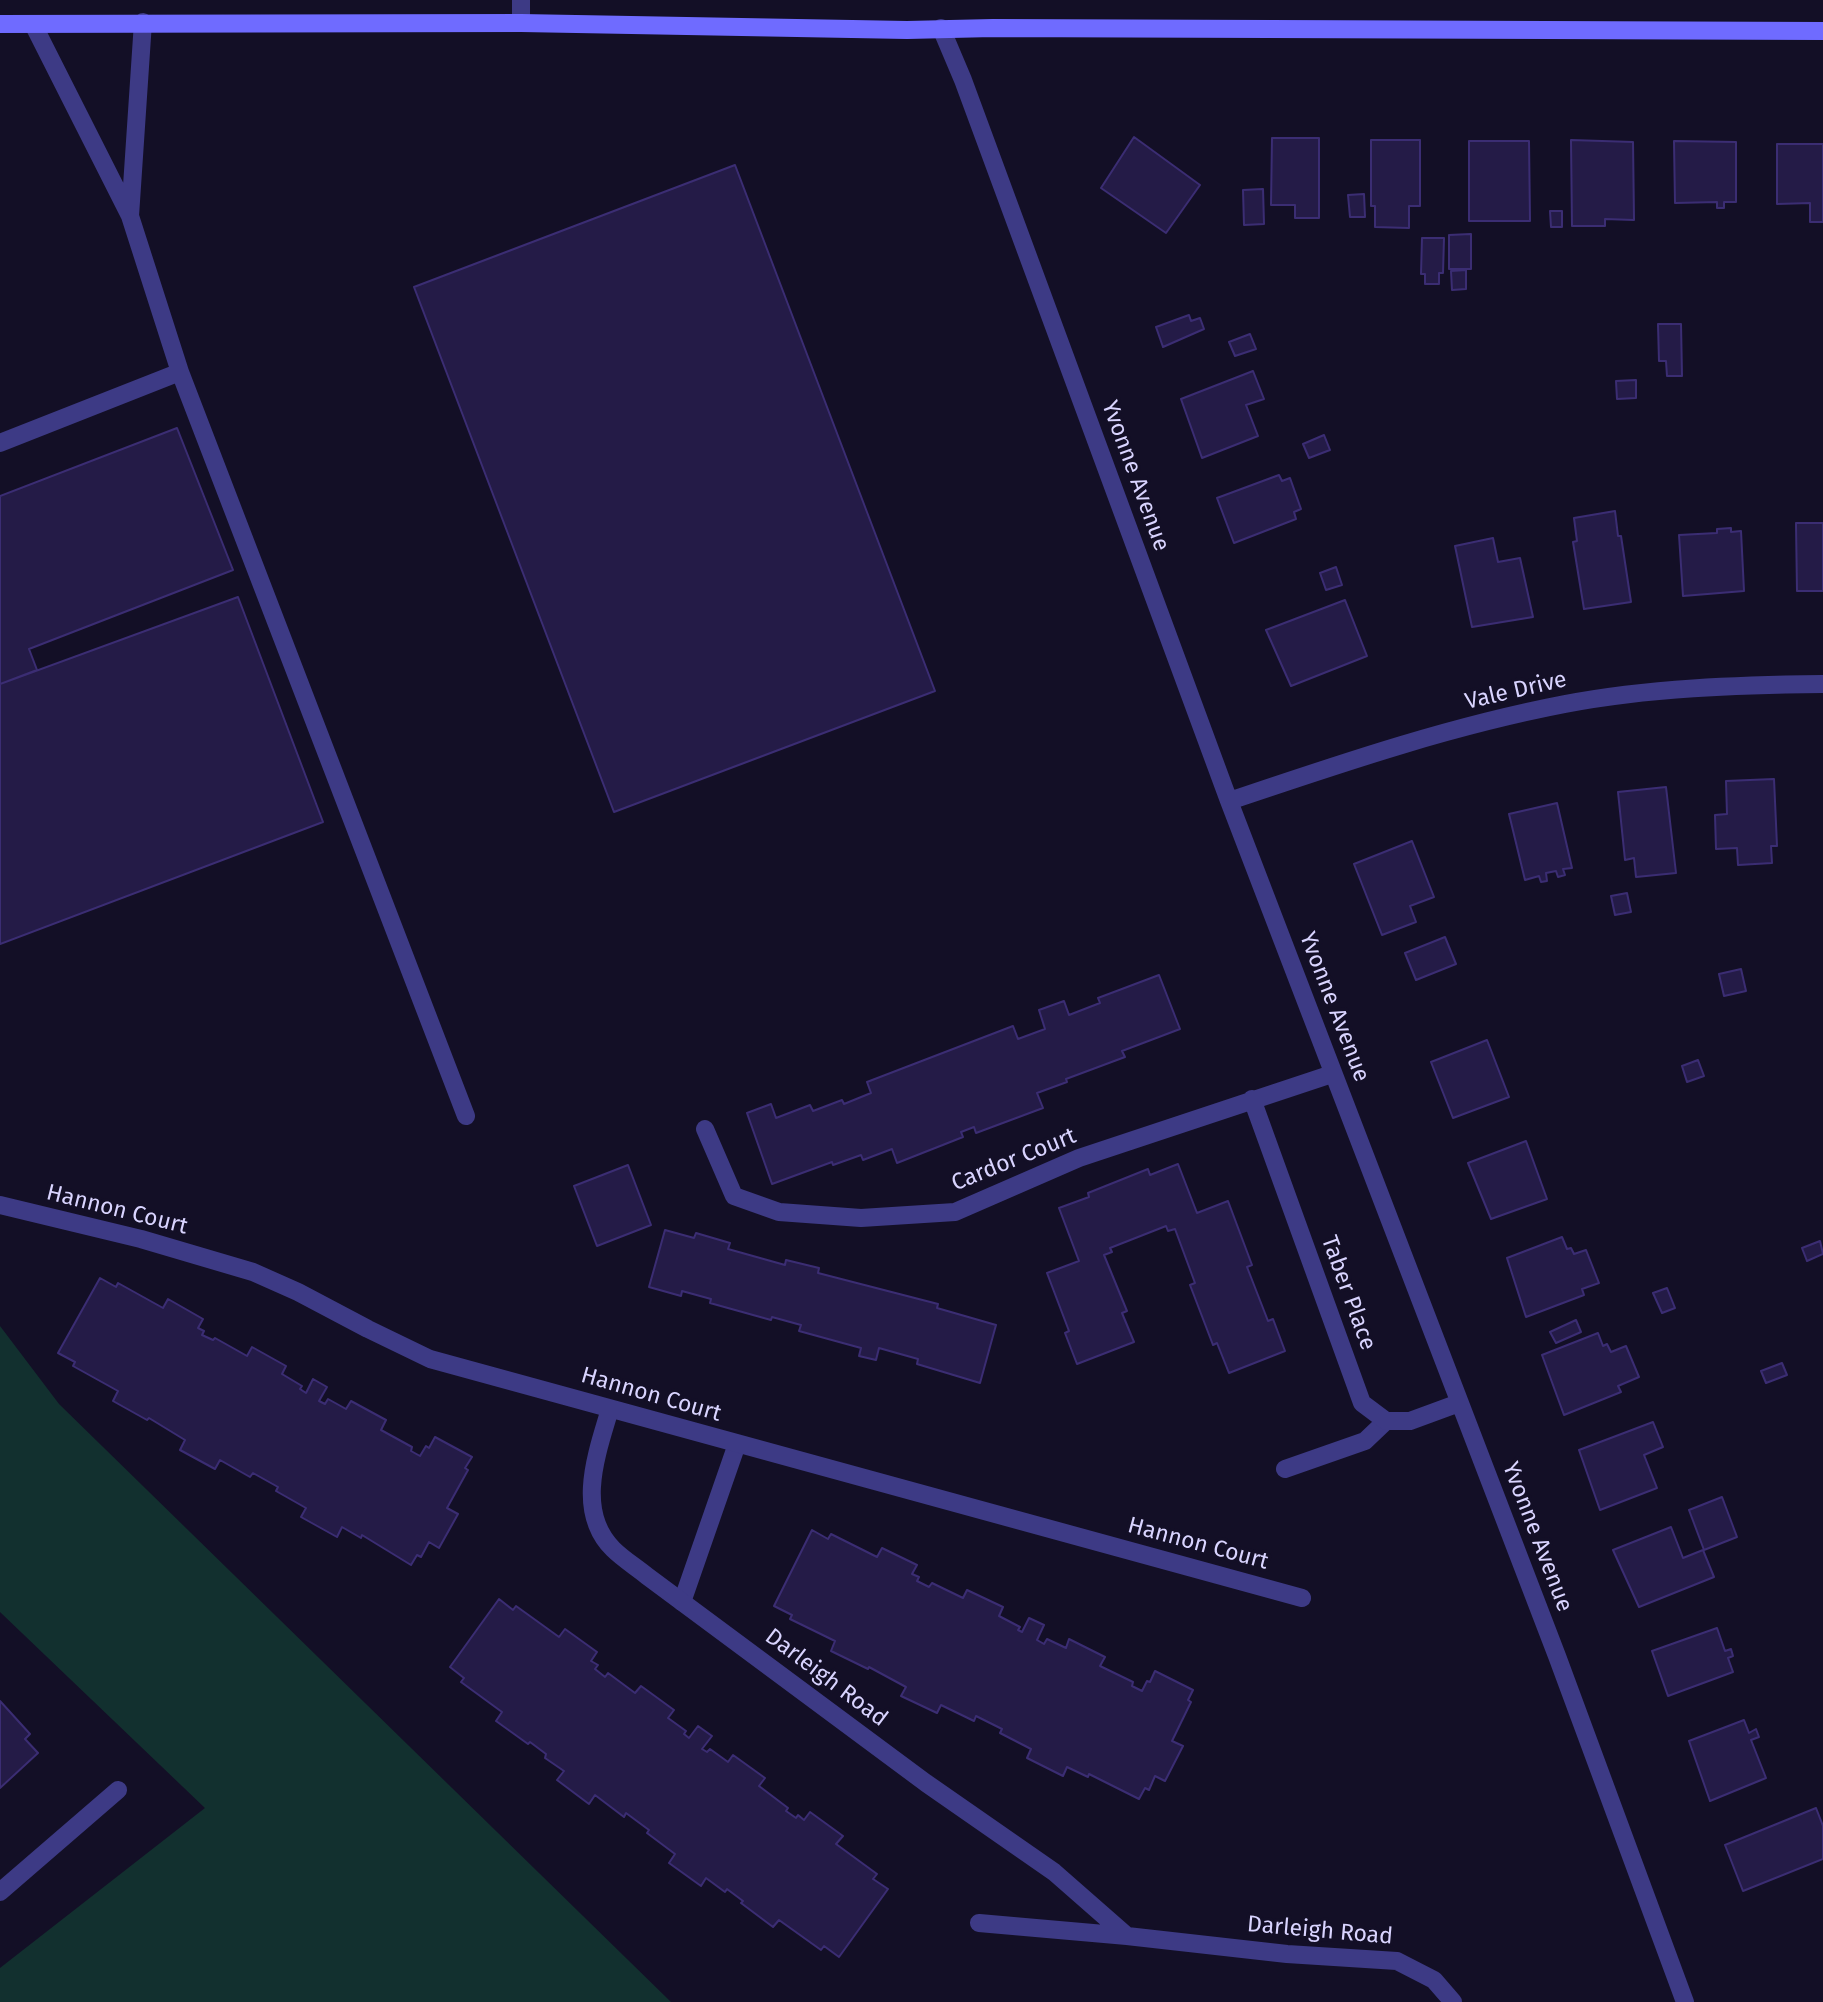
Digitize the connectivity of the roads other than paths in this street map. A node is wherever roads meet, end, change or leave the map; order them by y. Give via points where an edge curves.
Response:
1 (521, 0) edge
2 (143, 22) junction
3 (521, 23) junction
4 (0, 24) edge
5 (33, 24) junction
6 (941, 28) junction
7 (1823, 30) edge
8 (130, 216) junction
9 (180, 372) junction
10 (0, 443) edge
11 (1823, 684) edge
12 (1229, 801) junction
13 (1332, 1073) junction
14 (1252, 1099) junction
15 (466, 1116) dead end
16 (705, 1129) dead end
17 (0, 1205) edge
18 (1459, 1403) junction
19 (610, 1409) junction
20 (1386, 1421) junction
21 (737, 1444) junction
22 (1285, 1469) dead end
23 (1302, 1598) dead end
24 (682, 1602) junction
25 (118, 1790) dead end
26 (0, 1892) edge
27 (979, 1923) dead end
28 (1127, 1936) junction
29 (1453, 2002) edge
30 (1685, 2002) edge

1 - 3 street
2 - 3 street
2 - 5 street
2 - 8 street
3 - 6 street
4 - 5 street
5 - 8 street
6 - 7 street
6 - 12 street, Yvonne Avenue
8 - 9 street
9 - 10 street
9 - 15 street
11 - 12 street, Vale Drive via 1673,690 1567,704 1422,739
12 - 13 street, Yvonne Avenue
13 - 14 street, Cardor Court
13 - 18 street, Yvonne Avenue
14 - 16 street, Cardor Court via 1079,1158 956,1212 861,1218 779,1212 734,1196
14 - 20 street, Taber Place via 1362,1404
17 - 19 street, Hannon Court via 253,1272 430,1359
18 - 20 street via 1410,1421
18 - 30 street, Yvonne Avenue
19 - 21 street, Hannon Court
19 - 24 street, Darleigh Road via 592,1483 599,1528 612,1548
20 - 22 street via 1365,1441
21 - 23 street, Hannon Court
21 - 24 street
24 - 28 street, Darleigh Road via 1054,1872
25 - 26 street
27 - 28 street, Darleigh Road
28 - 29 street, Darleigh Road via 1397,1961 1434,1980

